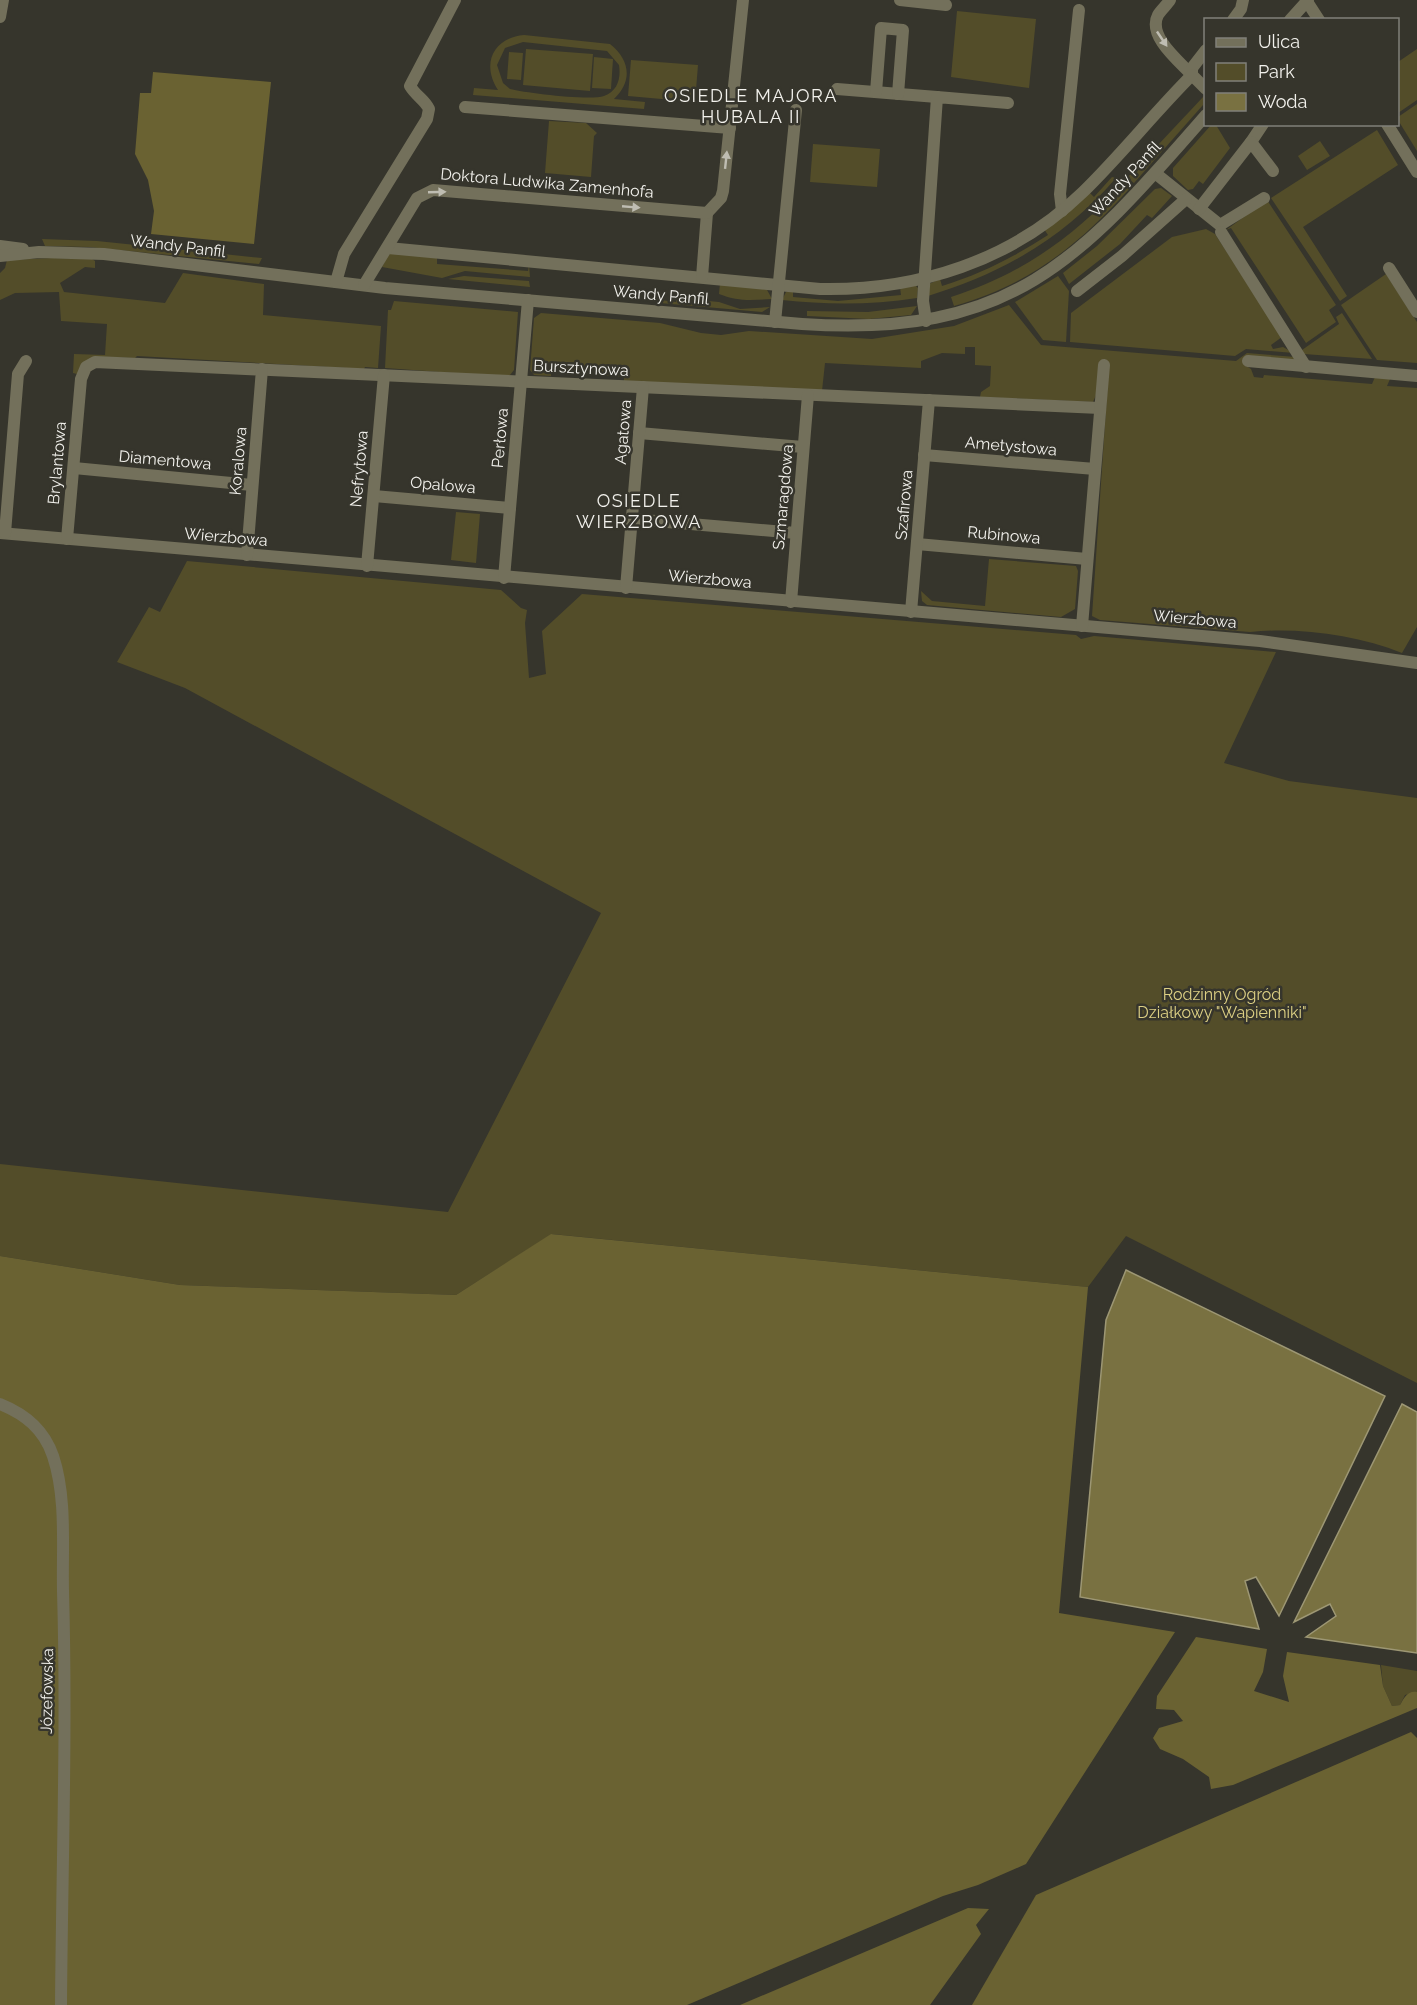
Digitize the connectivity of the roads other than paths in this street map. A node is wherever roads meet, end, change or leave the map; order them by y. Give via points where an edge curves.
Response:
1 (3, 0) edge
2 (455, 0) edge
3 (743, 0) edge
4 (900, 0) edge
5 (1170, 0) edge
6 (1305, 0) edge
7 (946, 5) dead end
8 (1242, 5) edge
9 (1079, 10) dead end
10 (0, 17) edge
11 (1234, 18) edge
12 (1283, 18) edge
13 (1292, 18) edge
14 (1318, 18) edge
15 (1204, 53) edge
16 (1192, 75) junction
17 (1204, 87) edge
18 (837, 89) dead end
19 (876, 92) junction
20 (898, 94) junction
21 (937, 97) junction
22 (1008, 103) dead end
23 (465, 107) dead end
24 (796, 110) dead end
25 (1204, 117) edge
26 (1262, 126) edge
27 (1388, 126) edge
28 (729, 128) junction
29 (1251, 142) junction
30 (1273, 171) dead end
31 (1417, 172) edge
32 (1155, 173) junction
33 (1264, 198) dead end
34 (1186, 199) junction
35 (1199, 209) junction
36 (1062, 211) junction
37 (707, 213) junction
38 (1221, 232) dead end
39 (0, 246) edge
40 (388, 248) junction
41 (39, 252) junction
42 (0, 256) edge
43 (1389, 268) dead end
44 (702, 277) junction
45 (924, 279) junction
46 (336, 282) junction
47 (364, 285) junction
48 (779, 285) junction
49 (1077, 291) dead end
50 (528, 300) junction
51 (1417, 312) edge
52 (926, 321) junction
53 (775, 322) junction
54 (26, 361) dead end
55 (1248, 361) dead end
56 (1104, 365) dead end
57 (1306, 367) junction
58 (262, 369) junction
59 (384, 375) junction
60 (1417, 376) edge
61 (521, 381) junction
62 (643, 387) junction
63 (80, 391) joint
64 (808, 395) junction
65 (929, 400) junction
66 (1100, 408) junction
67 (639, 433) junction
68 (803, 447) junction
69 (924, 455) junction
70 (74, 468) junction
71 (1095, 469) junction
72 (252, 484) junction
73 (374, 496) junction
74 (510, 508) junction
75 (632, 519) junction
76 (2, 533) edge
77 (796, 533) junction
78 (67, 539) junction
79 (917, 544) junction
80 (247, 555) junction
81 (1087, 559) junction
82 (367, 566) junction
83 (504, 578) junction
84 (626, 588) junction
85 (791, 602) junction
86 (911, 612) junction
87 (1082, 626) junction
88 (1417, 663) edge
89 (0, 1404) edge
90 (61, 2005) edge

1 - 10 street
2 - 46 street via 410,86 415,96 426,102 427,119 344,254
3 - 28 street
4 - 7 street
5 -> 16 street via 1157,16 1155,27 1159,38
6 - 12 street
6 - 13 street
6 - 14 street
8 - 11 street
9 - 36 street via 1060,194
15 - 16 street via 1192,68
16 - 17 street
16 - 36 street
18 - 19 street
19 - 20 street
19 - 20 street via 881,28 903,30
20 - 21 street
21 - 22 street
21 - 45 street
23 - 28 street
24 - 48 street
25 - 32 street, Wandy Panfil
26 - 29 street
27 - 31 street
37 -> 28 street via 721,198
29 - 30 street
29 - 35 street
32 - 34 street
32 - 52 street, Wandy Panfil via 1110,222 1058,267 1007,296
33 - 35 street via 1220,225
34 - 35 street
34 - 49 street
36 - 45 street via 991,256
40 -> 37 street, Doktora Ludwika Zamenhofa via 417,198 433,190
37 - 44 street
38 - 57 street
39 - 41 street, Wandy Panfil
40 - 44 street
40 - 47 street, Doktora Ludwika Zamenhofa
41 - 42 street, Wandy Panfil
41 - 46 street, Wandy Panfil via 104,254
43 - 51 street
44 - 48 street
45 - 48 street via 841,289
45 - 52 street via 922,301
46 - 47 street, Wandy Panfil
47 - 50 street, Wandy Panfil
48 - 53 street
50 - 53 street, Wandy Panfil
50 - 61 street, Perłowa
52 - 53 street, Wandy Panfil via 846,327
54 - 76 street via 18,374
55 - 57 street
56 - 66 street
57 - 60 street
58 - 59 street, Bursztynowa
58 - 63 street, Bursztynowa via 95,362 83,372
58 - 72 street, Koralowa
59 - 61 street, Bursztynowa
59 - 73 street, Nefrytowa
61 - 62 street, Bursztynowa
61 - 74 street, Perłowa
62 - 64 street, Bursztynowa
62 - 67 street, Agatowa
63 - 70 street, Brylantowa
64 - 65 street, Bursztynowa
64 - 68 street, Szmaragdowa
65 - 66 street, Bursztynowa
65 - 69 street, Szafirowa
66 - 71 street
67 - 68 street
67 - 75 street, Agatowa
68 - 77 street, Szmaragdowa
69 - 71 street, Ametystowa
69 - 79 street, Szafirowa
70 - 72 street, Diamentowa
70 - 78 street, Brylantowa
71 - 81 street
72 - 80 street, Koralowa
73 - 74 street, Opalowa
73 - 82 street, Nefrytowa
74 - 83 street, Perłowa
75 - 77 street
75 - 84 street, Agatowa
76 - 78 street, Wierzbowa
77 - 85 street, Szmaragdowa
78 - 80 street, Wierzbowa
79 - 81 street, Rubinowa
79 - 86 street, Szafirowa
80 - 82 street, Wierzbowa
81 - 87 street
82 - 83 street, Wierzbowa
83 - 84 street, Wierzbowa
84 - 85 street, Wierzbowa
85 - 86 street, Wierzbowa
86 - 87 street, Wierzbowa
87 - 88 street, Wierzbowa via 1260,641
89 - 90 street, Józefowska via 17,1411 46,1439 61,1496

